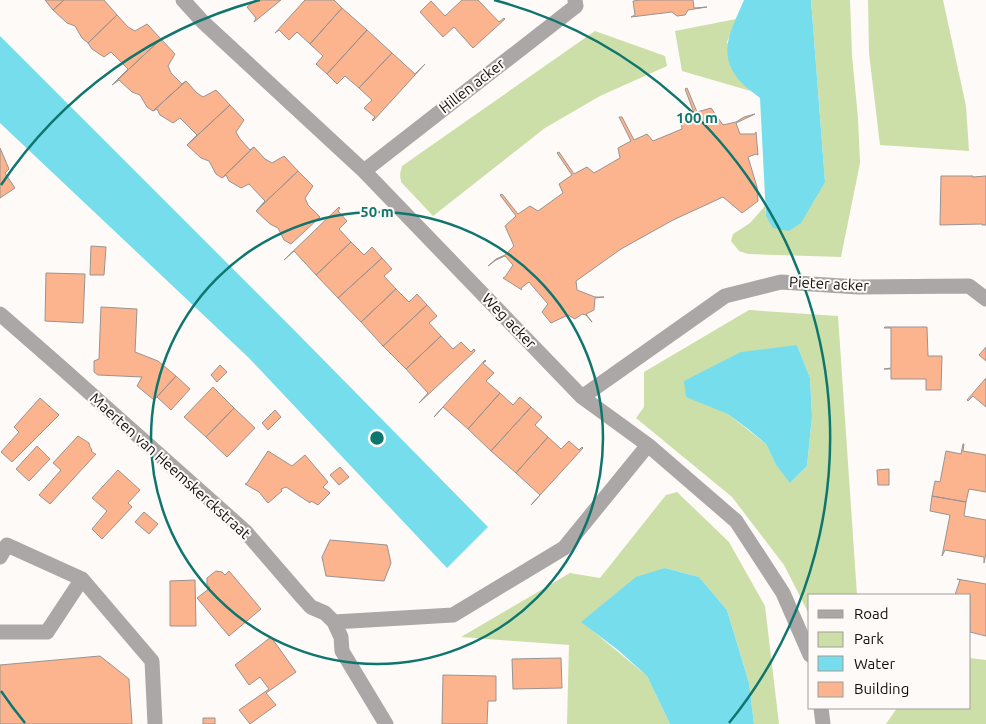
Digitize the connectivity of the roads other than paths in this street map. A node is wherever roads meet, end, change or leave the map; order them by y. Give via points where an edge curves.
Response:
1 (183, 0) edge
2 (575, 0) edge
3 (364, 170) junction
4 (986, 299) edge
5 (0, 314) edge
6 (582, 397) junction
7 (648, 445) junction
8 (0, 557) edge
9 (82, 579) junction
10 (334, 622) junction
11 (0, 632) edge
12 (808, 650) edge
13 (821, 709) edge
14 (155, 724) edge
15 (386, 724) edge
16 (823, 724) edge

1 - 3 street, Weg acker
2 - 3 street, Hillen acker via 576,6
3 - 6 street, Weg acker
4 - 6 street, Pieter acker via 969,286 858,287 781,282 724,296
5 - 10 street, Maerten van Heemskerckstraat via 245,532 311,607 325,613
6 - 7 street, Weg acker
7 - 10 street via 564,548 453,615
7 - 12 street, Weg acker via 736,521 783,593
8 - 9 street via 7,545
9 - 11 street via 47,632
9 - 14 street via 152,661
10 - 15 street via 341,637 342,650
13 - 16 street

